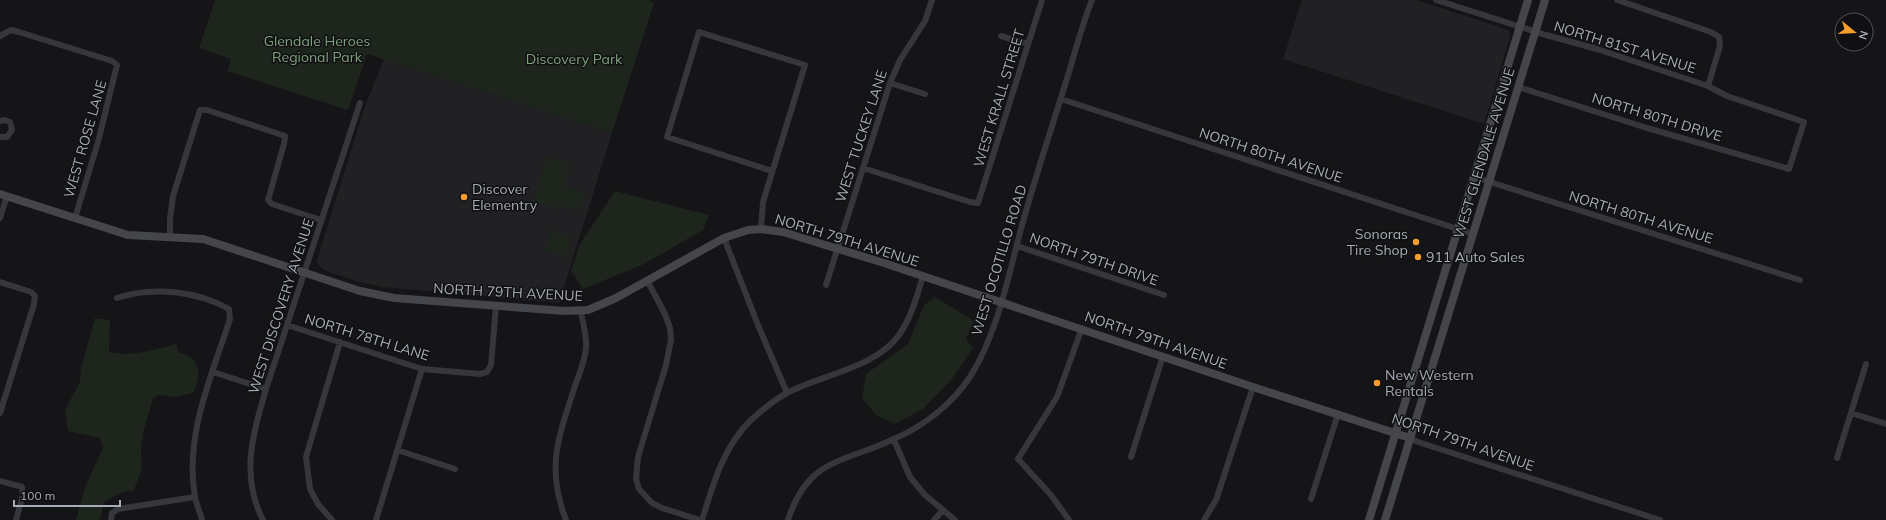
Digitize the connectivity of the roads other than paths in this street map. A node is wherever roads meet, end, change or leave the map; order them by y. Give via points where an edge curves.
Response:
1 (932, 0) edge
2 (1042, 0) edge
3 (1092, 0) edge
4 (1436, 0) edge
5 (1528, 0) edge
6 (1545, 0) edge
7 (1617, 0) edge
8 (1520, 27) junction
9 (1535, 32) junction
10 (0, 36) edge
11 (1001, 36) dead end
12 (1028, 44) junction
13 (890, 83) junction
14 (1708, 86) junction
15 (1518, 87) junction
16 (925, 94) dead end
17 (1061, 98) junction
18 (360, 103) dead end
19 (0, 121) edge
20 (0, 137) edge
21 (863, 168) junction
22 (1789, 170) joint
23 (772, 171) junction
24 (1474, 177) junction
25 (1489, 182) junction
26 (4, 195) edge
27 (0, 218) edge
28 (74, 218) junction
29 (321, 220) junction
30 (761, 229) junction
31 (1458, 230) junction
32 (1473, 234) junction
33 (170, 237) junction
34 (724, 238) junction
35 (1017, 246) junction
36 (838, 248) junction
37 (304, 273) junction
38 (923, 276) junction
39 (647, 280) junction
40 (1800, 280) dead end
41 (0, 282) edge
42 (826, 285) dead end
43 (1164, 295) dead end
44 (117, 298) dead end
45 (1001, 302) junction
46 (496, 306) junction
47 (581, 312) junction
48 (287, 325) junction
49 (1082, 328) junction
50 (340, 342) junction
51 (1163, 356) junction
52 (1866, 364) dead end
53 (422, 369) junction
54 (213, 372) junction
55 (1253, 387) junction
56 (266, 389) junction
57 (787, 393) junction
58 (0, 413) edge
59 (1851, 413) junction
60 (1338, 414) junction
61 (1886, 424) edge
62 (1396, 433) junction
63 (1410, 438) junction
64 (894, 440) junction
65 (397, 450) junction
66 (1131, 457) dead end
67 (1837, 458) dead end
68 (455, 469) dead end
69 (0, 481) edge
70 (195, 497) junction
71 (1311, 499) dead end
72 (943, 510) junction
73 (16, 520) edge
74 (111, 520) edge
75 (202, 520) edge
76 (263, 520) edge
77 (332, 520) edge
78 (376, 520) edge
79 (566, 520) edge
80 (701, 520) edge
81 (788, 520) edge
82 (934, 520) edge
83 (955, 520) edge
84 (1069, 520) edge
85 (1204, 520) edge
86 (1369, 520) edge
87 (1385, 520) edge
88 (1660, 520) edge

1 - 13 street, WEST TUCKEY LANE via 925,21 900,60
2 - 12 street, WEST KRALL STREET
3 - 17 street, WEST OCOTILLO ROAD
4 - 8 street, NORTH 81ST AVENUE
5 - 8 street, WEST GLENDALE AVENUE
6 - 9 street, WEST GLENDALE AVENUE
7 - 14 street via 1711,32 1718,37 1720,46
8 - 9 street, NORTH 81ST AVENUE
8 - 24 street, WEST GLENDALE AVENUE
9 - 14 street, NORTH 81ST AVENUE via 1598,49
9 - 15 street, WEST GLENDALE AVENUE
10 - 28 street, WEST ROSE LANE via 11,30 118,65 98,142
11 - 12 street
12 - 21 street, WEST KRALL STREET via 978,203
13 - 16 street
13 - 21 street, WEST TUCKEY LANE
14 - 22 street, NORTH 81ST AVENUE via 1727,96 1804,122
15 - 22 street, NORTH 80TH DRIVE
15 - 25 street, WEST GLENDALE AVENUE
17 - 31 street, NORTH 80TH AVENUE
17 - 35 street, WEST OCOTILLO ROAD
18 - 29 street, WEST DISCOVERY AVENUE
19 - 20 street via 10,122 12,130 7,137
21 - 36 street, WEST TUCKEY LANE
23 - 23 street via 805,65 699,32 667,137
23 - 30 street via 761,210
24 - 25 street, NORTH 80TH AVENUE
24 - 31 street, WEST GLENDALE AVENUE
25 - 32 street, WEST GLENDALE AVENUE
25 - 40 street, NORTH 80TH AVENUE
26 - 27 street
26 - 28 street, NORTH 79TH AVENUE
28 - 33 street, NORTH 79TH AVENUE via 134,236
29 - 33 street via 272,204 268,200 285,136 207,110 200,110 173,196
29 - 37 street, WEST DISCOVERY AVENUE
30 - 34 street, NORTH 79TH AVENUE via 748,230
30 - 36 street, NORTH 79TH AVENUE via 783,232
31 - 32 street, NORTH 80TH AVENUE
31 - 62 street, WEST GLENDALE AVENUE
32 - 63 street, WEST GLENDALE AVENUE
33 - 37 street, NORTH 79TH AVENUE via 196,238 213,242
34 - 39 street, NORTH 79TH AVENUE
34 - 57 street
35 - 43 street, NORTH 79TH DRIVE
35 - 45 street, WEST OCOTILLO ROAD
36 - 38 street, NORTH 79TH AVENUE
36 - 42 street, WEST TUCKEY LANE
37 - 46 street, NORTH 79TH AVENUE via 375,295
37 - 48 street, WEST DISCOVERY AVENUE
38 - 45 street, NORTH 79TH AVENUE
38 - 57 street via 907,320 889,347 863,362
39 - 47 street, NORTH 79TH AVENUE via 616,298
39 - 80 street via 665,314 671,340 638,457 636,474 639,489 652,503
41 - 58 street via 31,292 35,296
44 - 54 street via 133,292 174,292 207,300 229,310 230,319
45 - 49 street, NORTH 79TH AVENUE
45 - 64 street, WEST OCOTILLO ROAD via 978,362 957,393 931,418
46 - 47 street, NORTH 79TH AVENUE
46 - 53 street, NORTH 78TH LANE via 491,365 488,372 480,374
47 - 79 street via 586,337 585,356 565,416 555,460 554,476
48 - 50 street, NORTH 78TH LANE
48 - 56 street, WEST DISCOVERY AVENUE
49 - 51 street, NORTH 79TH AVENUE
49 - 84 street via 1057,397 1018,459 1051,495
50 - 53 street, NORTH 78TH LANE
50 - 77 street via 306,457 310,489 318,504
51 - 55 street, NORTH 79TH AVENUE
51 - 66 street
52 - 59 street
53 - 65 street
54 - 56 street
54 - 70 street via 195,440
55 - 60 street, NORTH 79TH AVENUE
55 - 85 street via 1216,500
56 - 76 street, WEST DISCOVERY AVENUE via 254,431 250,458 252,489
57 - 80 street via 750,421 738,437 721,466
59 - 61 street
59 - 67 street
60 - 62 street, NORTH 79TH AVENUE
60 - 71 street
62 - 63 street, NORTH 79TH AVENUE
62 - 86 street, WEST GLENDALE AVENUE
63 - 87 street, WEST GLENDALE AVENUE
63 - 88 street, NORTH 79TH AVENUE
64 - 72 street via 910,477 925,495
64 - 81 street via 822,468 803,487
65 - 68 street
65 - 78 street
69 - 73 street via 22,487 23,495
70 - 74 street via 118,509 112,513
70 - 75 street
72 - 82 street
72 - 83 street

